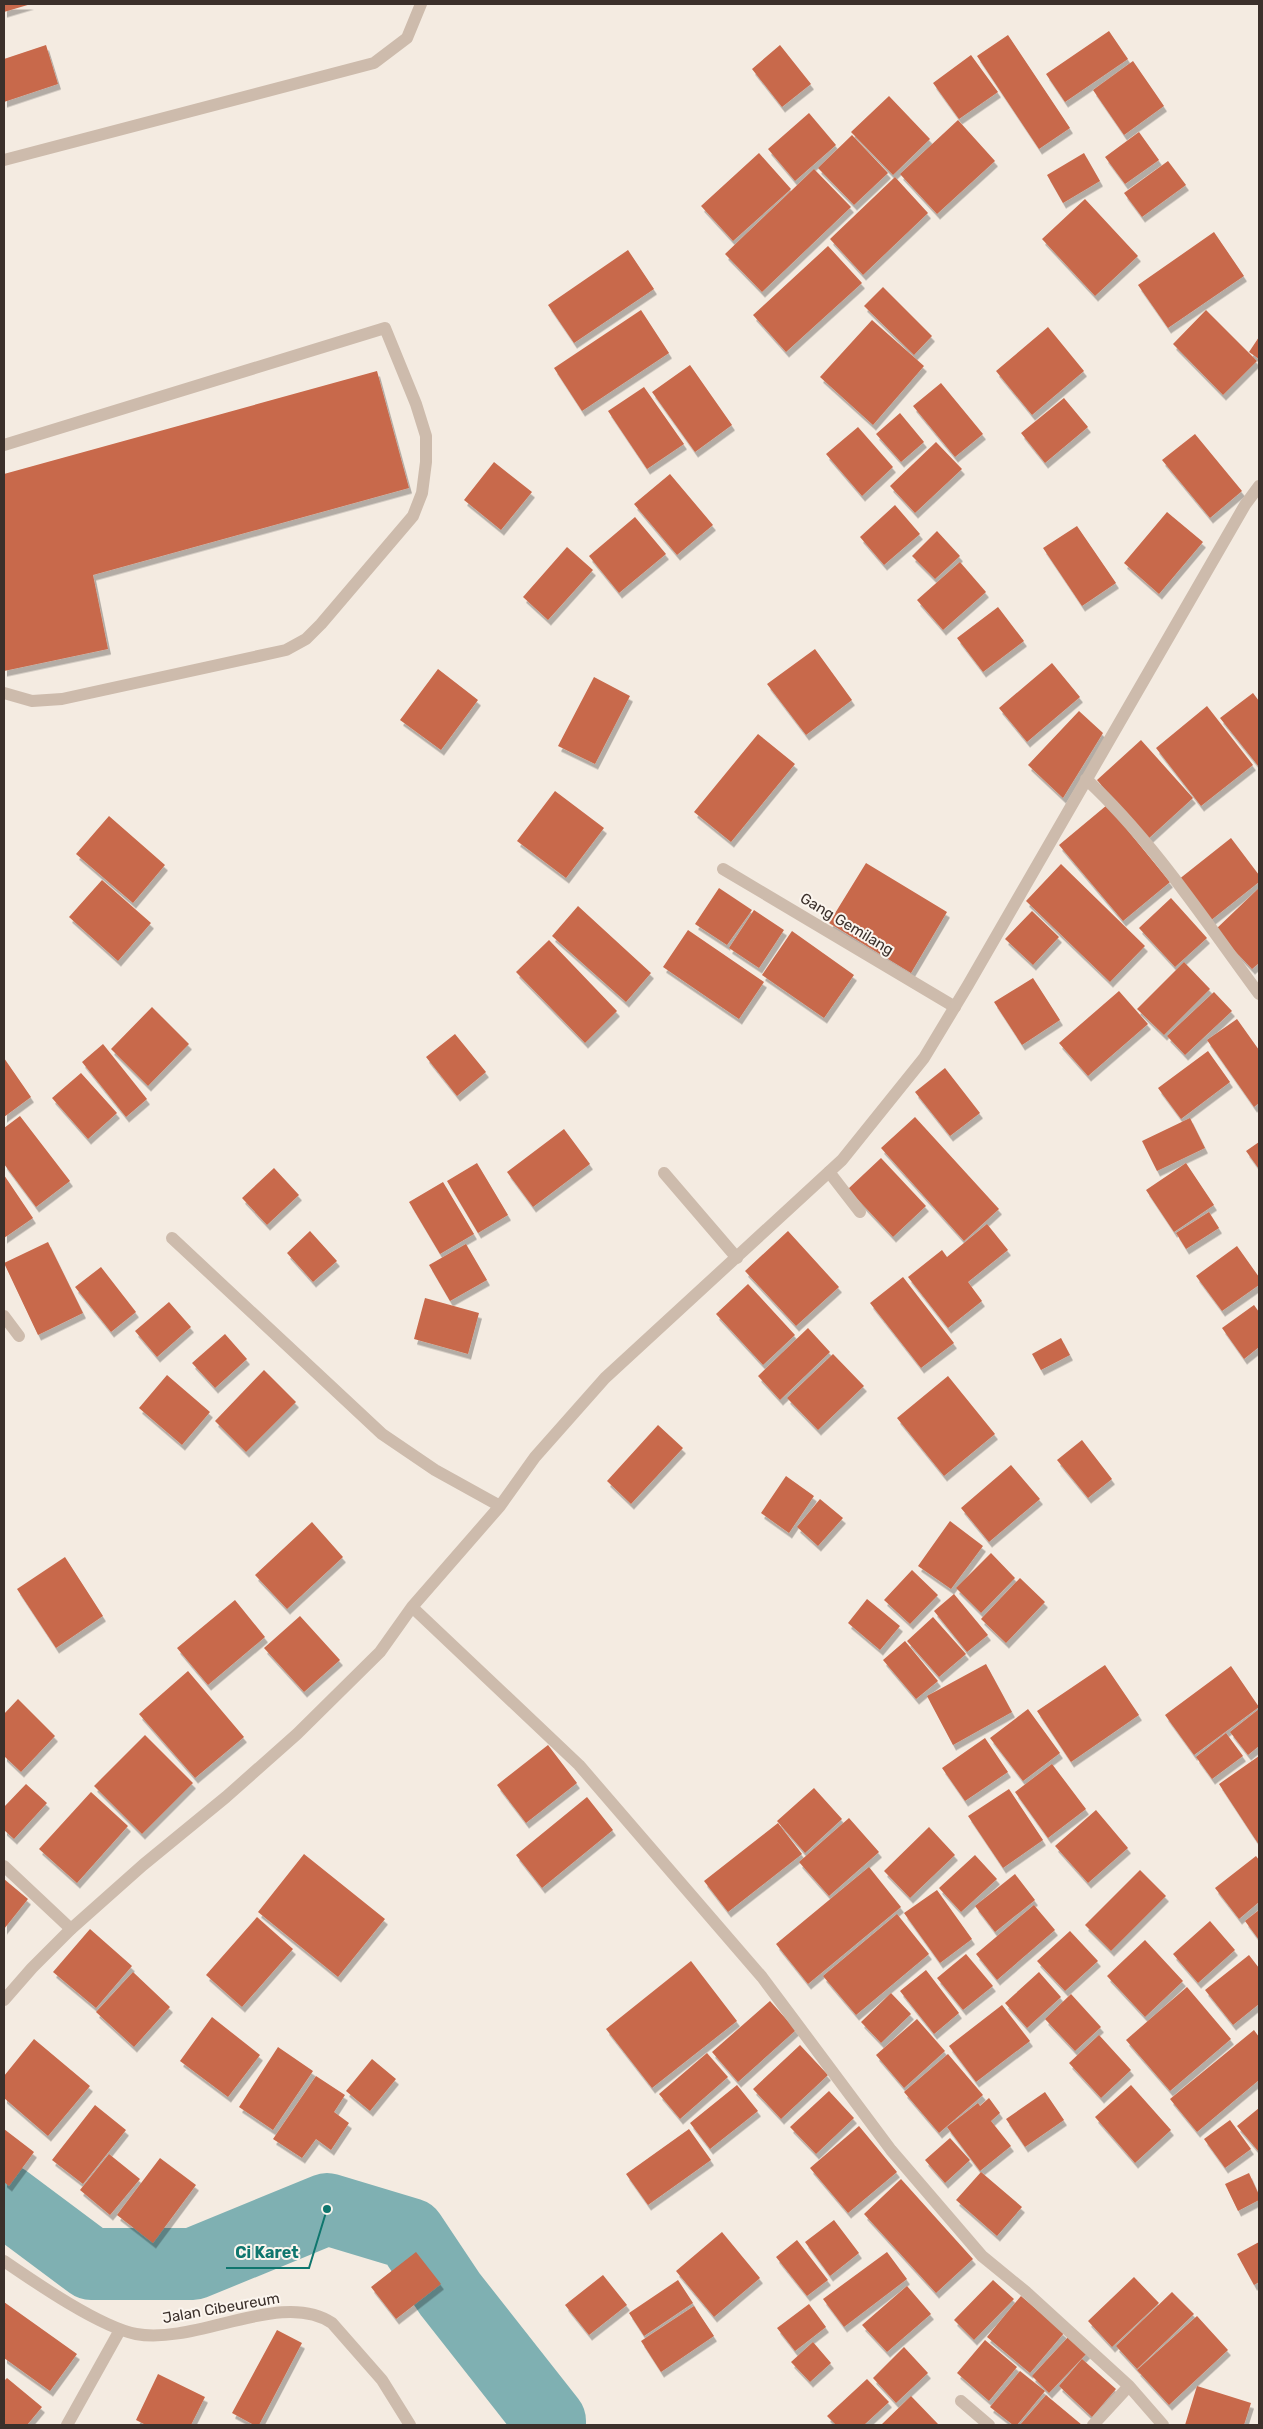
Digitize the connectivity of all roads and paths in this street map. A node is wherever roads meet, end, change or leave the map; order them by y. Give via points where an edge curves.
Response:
1 (421, 4) edge
2 (4, 160) edge
3 (4, 445) edge
4 (1259, 486) edge
5 (4, 693) edge
6 (1086, 779) junction
7 (723, 869) dead end
8 (1259, 994) edge
9 (955, 1007) junction
10 (829, 1172) junction
11 (664, 1173) dead end
12 (860, 1212) dead end
13 (172, 1238) dead end
14 (737, 1258) junction
15 (4, 1316) edge
16 (19, 1336) dead end
17 (500, 1506) junction
18 (412, 1607) junction
19 (4, 1866) edge
20 (71, 1929) junction
21 (4, 2000) edge
22 (4, 2261) edge
23 (120, 2330) junction
24 (1129, 2386) junction
25 (960, 2401) dead end
26 (67, 2425) edge
27 (410, 2425) edge
28 (989, 2425) edge
29 (1093, 2425) edge
30 (1163, 2425) edge

1 - 2 street via 407,38 374,63
3 - 5 street via 385,328 426,436 422,493 413,516 306,639 286,650 62,699 32,701
4 - 6 street
6 - 8 street via 1114,805
6 - 9 street
7 - 9 street, Gang Gemilang
9 - 10 street via 924,1058
10 - 12 street
10 - 14 street
11 - 14 street
13 - 17 street via 382,1434 435,1470
14 - 17 street via 600,1384 535,1457
15 - 16 street
17 - 18 street
18 - 20 street via 380,1652 297,1734
18 - 24 street via 579,1765 762,1976 891,2150 982,2256
19 - 20 street
20 - 21 street
22 - 23 street, Jalan Cibeureum
23 - 26 street
23 - 27 street, Jalan Cibeureum via 160,2336 278,2312 312,2313 332,2323 382,2380
24 - 29 street
24 - 30 street
25 - 28 street

